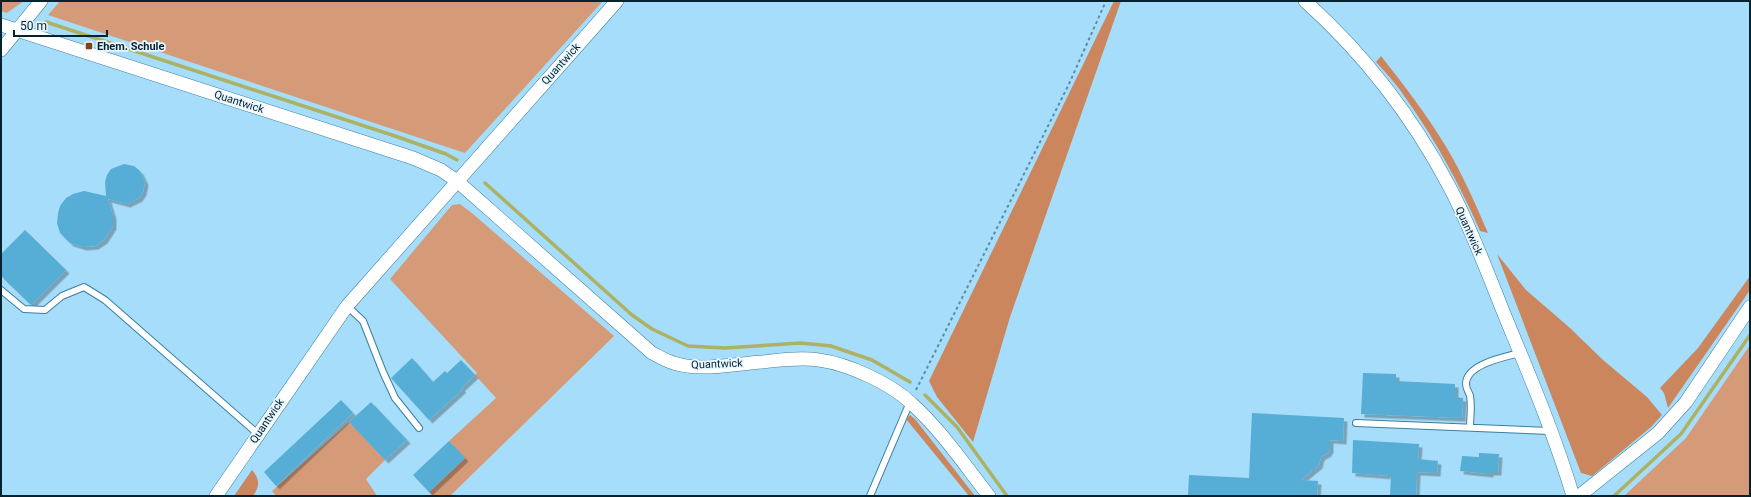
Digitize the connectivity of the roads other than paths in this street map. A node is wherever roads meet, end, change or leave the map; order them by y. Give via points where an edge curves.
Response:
1 (41, 1) edge
2 (617, 1) edge
3 (1305, 1) edge
4 (1, 25) edge
5 (18, 30) junction
6 (1, 50) edge
7 (457, 181) junction
8 (1, 290) edge
9 (347, 306) junction
10 (1750, 307) edge
11 (1520, 353) junction
12 (910, 402) junction
13 (1356, 422) dead end
14 (1470, 427) junction
15 (418, 428) dead end
16 (1551, 431) junction
17 (258, 434) junction
18 (216, 496) edge
19 (870, 496) edge
20 (989, 496) edge
21 (1573, 496) edge
22 (1579, 496) edge

1 - 5 street
2 - 7 street, Quantwick
3 - 11 street, Quantwick via 1375,73 1412,123 1449,186
4 - 5 street, Quantwick
5 - 6 street
5 - 7 street, Quantwick via 413,158 441,170
7 - 9 street, Quantwick
7 - 12 street, Quantwick via 652,353 669,362 687,366 709,366 818,360 859,371
8 - 17 lane via 24,309 45,310 62,296 84,287 105,300
9 - 15 lane via 363,321 395,398
9 - 17 street, Quantwick
10 - 22 street via 1686,402 1658,432
11 - 14 lane via 1486,363 1475,368 1469,376 1466,382 1471,404
11 - 16 street, Quantwick
12 - 19 lane
12 - 20 street, Quantwick via 943,437
13 - 14 lane
14 - 16 lane
16 - 21 street, Quantwick
17 - 18 street, Quantwick

